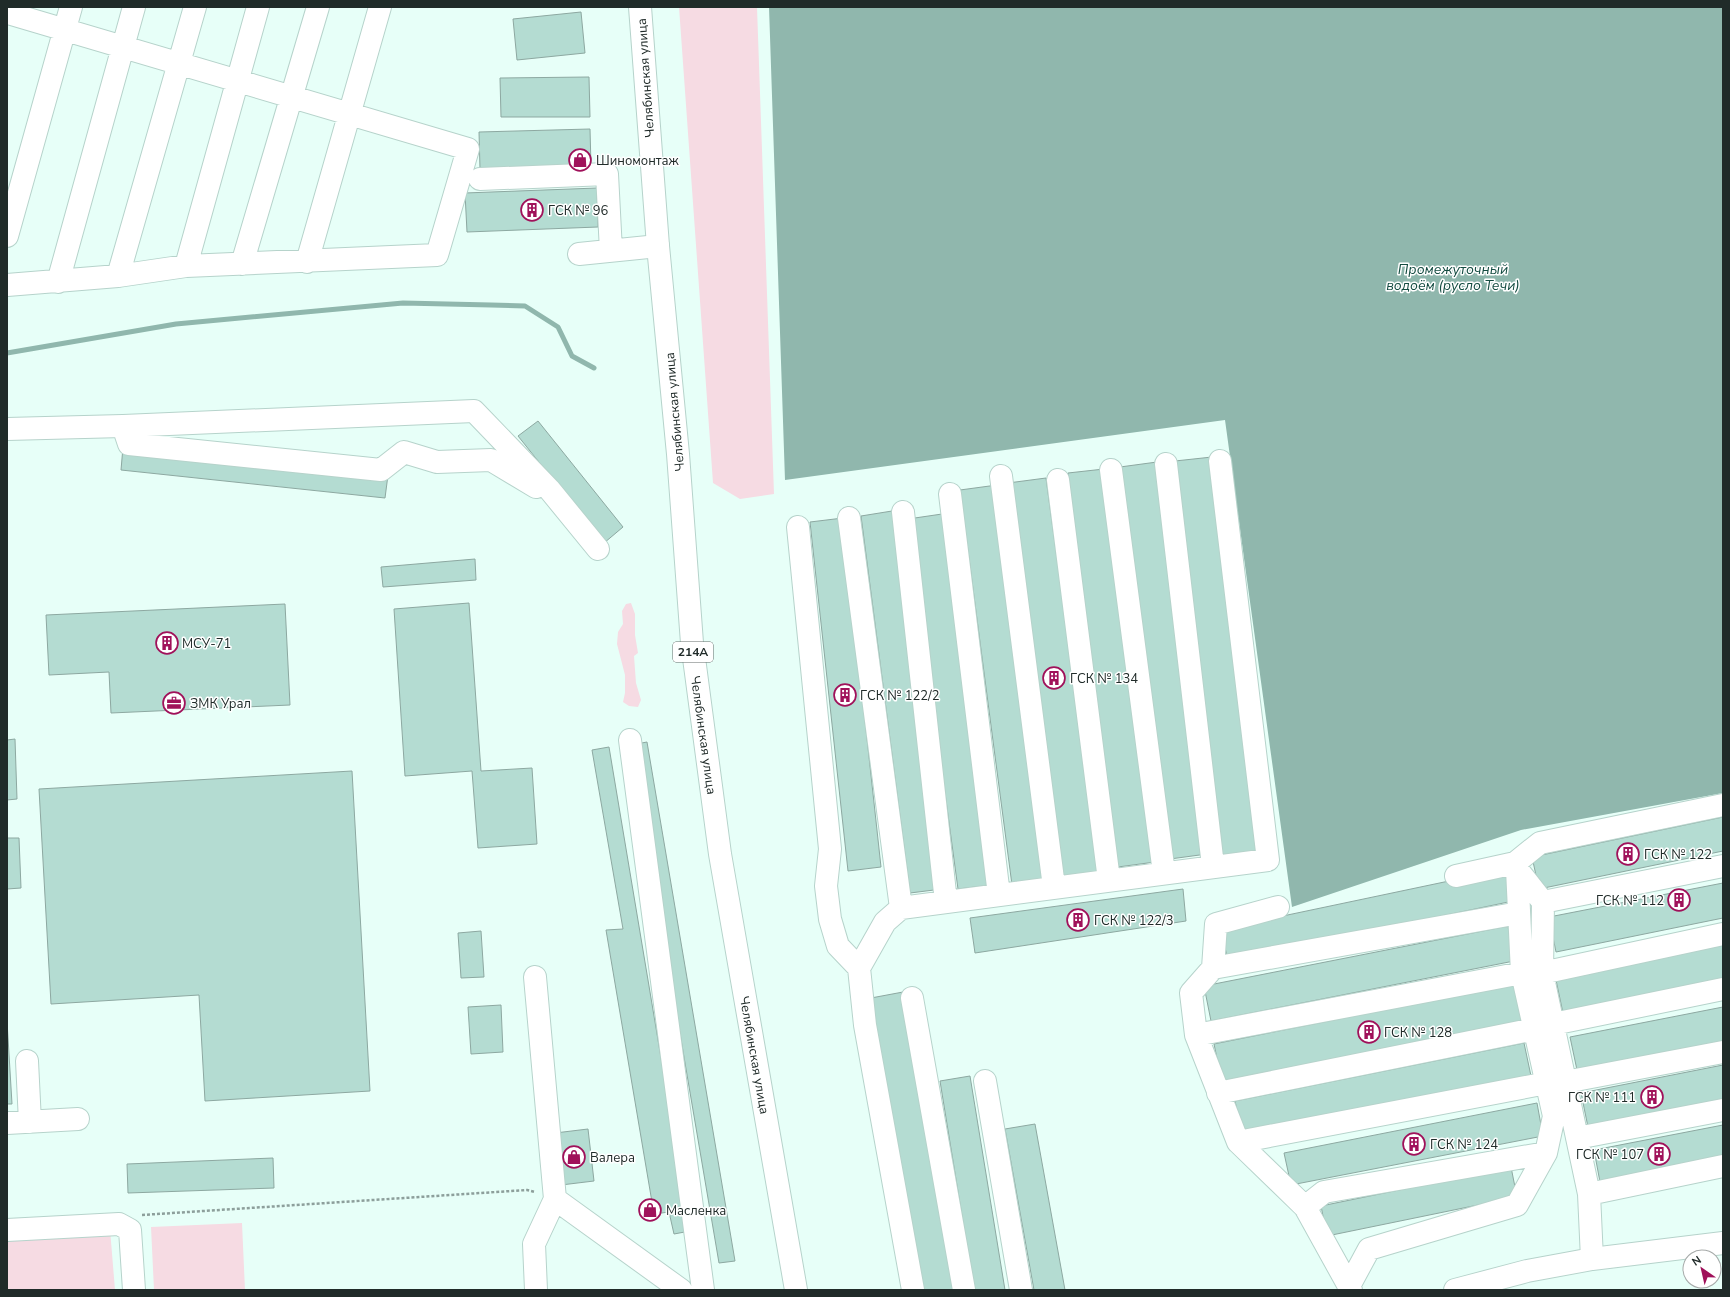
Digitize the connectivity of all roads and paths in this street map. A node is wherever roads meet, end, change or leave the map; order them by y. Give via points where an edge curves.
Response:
1 (71, 7) edge
2 (134, 7) edge
3 (195, 7) edge
4 (258, 7) edge
5 (318, 7) edge
6 (380, 7) edge
7 (640, 7) edge
8 (9, 13) edge
9 (65, 30) junction
10 (123, 47) junction
11 (179, 64) junction
12 (237, 81) junction
13 (292, 97) junction
14 (349, 114) junction
15 (480, 179) dead end
16 (7, 236) edge
17 (658, 246) junction
18 (611, 251) junction
19 (580, 254) dead end
20 (307, 262) junction
21 (242, 264) junction
22 (186, 266) junction
23 (118, 276) junction
24 (58, 282) junction
25 (7, 285) edge
26 (123, 426) junction
27 (7, 429) edge
28 (1220, 461) dead end
29 (1166, 464) dead end
30 (1111, 470) dead end
31 (1001, 476) dead end
32 (1058, 480) dead end
33 (549, 489) junction
34 (950, 494) dead end
35 (903, 512) dead end
36 (849, 518) dead end
37 (798, 527) dead end
38 (598, 549) dead end
39 (630, 740) dead end
40 (1723, 805) edge
41 (1213, 866) junction
42 (1516, 866) junction
43 (1723, 866) edge
44 (1164, 873) junction
45 (1456, 876) dead end
46 (1109, 880) junction
47 (1054, 887) junction
48 (999, 895) junction
49 (946, 902) junction
50 (1543, 902) junction
51 (1278, 906) dead end
52 (901, 908) junction
53 (1519, 912) junction
54 (1723, 934) edge
55 (859, 968) junction
56 (1213, 968) junction
57 (1532, 973) junction
58 (535, 977) dead end
59 (1723, 989) edge
60 (912, 998) dead end
61 (1544, 1027) junction
62 (1196, 1035) junction
63 (1723, 1052) edge
64 (27, 1061) dead end
65 (985, 1081) dead end
66 (1556, 1083) junction
67 (1218, 1093) junction
68 (1723, 1110) edge
69 (78, 1119) dead end
70 (30, 1122) junction
71 (7, 1123) edge
72 (1577, 1138) junction
73 (1238, 1142) junction
74 (1546, 1153) junction
75 (1723, 1166) edge
76 (1588, 1194) junction
77 (555, 1200) junction
78 (1306, 1207) junction
79 (141, 1215) dead end
80 (7, 1230) edge
81 (1723, 1242) edge
82 (1592, 1259) junction
83 (1350, 1288) edge
84 (134, 1290) edge
85 (536, 1290) edge
86 (681, 1290) edge
87 (704, 1290) edge
88 (796, 1290) edge
89 (913, 1290) edge
90 (964, 1290) edge
91 (1021, 1290) edge
92 (1455, 1290) edge

1 - 9 main road
2 - 10 main road
3 - 11 main road
4 - 12 main road
5 - 13 main road
6 - 14 main road
7 - 17 main road, Челябинская улица / 214А
8 - 9 main road
9 - 10 main road
9 - 16 main road
10 - 11 main road
10 - 24 main road
11 - 12 main road
11 - 23 main road
12 - 13 main road
12 - 22 main road
13 - 14 main road
13 - 21 main road
14 - 20 main road
14 - 20 main road via 468,149 437,255
15 - 18 main road via 607,174
17 - 18 main road
17 - 88 main road, Челябинская улица / 214А via 694,659 720,854
18 - 19 main road
20 - 21 main road
21 - 22 main road
22 - 23 main road
23 - 24 main road
24 - 25 main road
26 - 27 main road
26 - 33 main road via 129,444 381,470 404,452 437,462 491,460 536,486
26 - 33 main road via 474,411
28 - 41 main road via 1268,860
29 - 41 main road
30 - 44 main road
31 - 47 main road
32 - 46 main road
33 - 38 main road
34 - 48 main road
35 - 49 main road
36 - 52 main road
37 - 55 main road via 830,849 826,886 830,919 838,946
39 - 87 main road
40 - 42 main road via 1540,843
41 - 44 main road
42 - 45 main road
42 - 50 main road
42 - 53 main road
43 - 50 main road
44 - 46 main road
46 - 47 main road
47 - 48 main road
48 - 49 main road
49 - 52 main road
50 - 57 main road
51 - 56 main road via 1216,924
52 - 55 main road via 885,922
53 - 56 main road
53 - 57 main road
54 - 57 main road
55 - 89 main road via 865,1025
56 - 62 main road via 1191,993
57 - 61 main road
57 - 62 main road
58 - 77 main road
59 - 61 main road
60 - 90 main road
61 - 66 main road
61 - 67 main road
62 - 67 main road
63 - 66 main road
64 - 70 main road
65 - 91 main road
66 - 72 main road
66 - 73 main road
66 - 74 main road via 1554,1116
67 - 73 main road
68 - 72 main road
69 - 70 main road
70 - 71 main road
72 - 76 main road
73 - 78 main road
74 - 78 main road via 1324,1192
74 - 83 main road via 1517,1205 1369,1249
75 - 76 main road
76 - 82 main road
77 - 79 path via 528,1190
77 - 85 main road via 534,1244
77 - 86 main road
78 - 83 main road
80 - 84 main road via 119,1224 130,1230
81 - 82 main road
82 - 92 main road via 1527,1271

